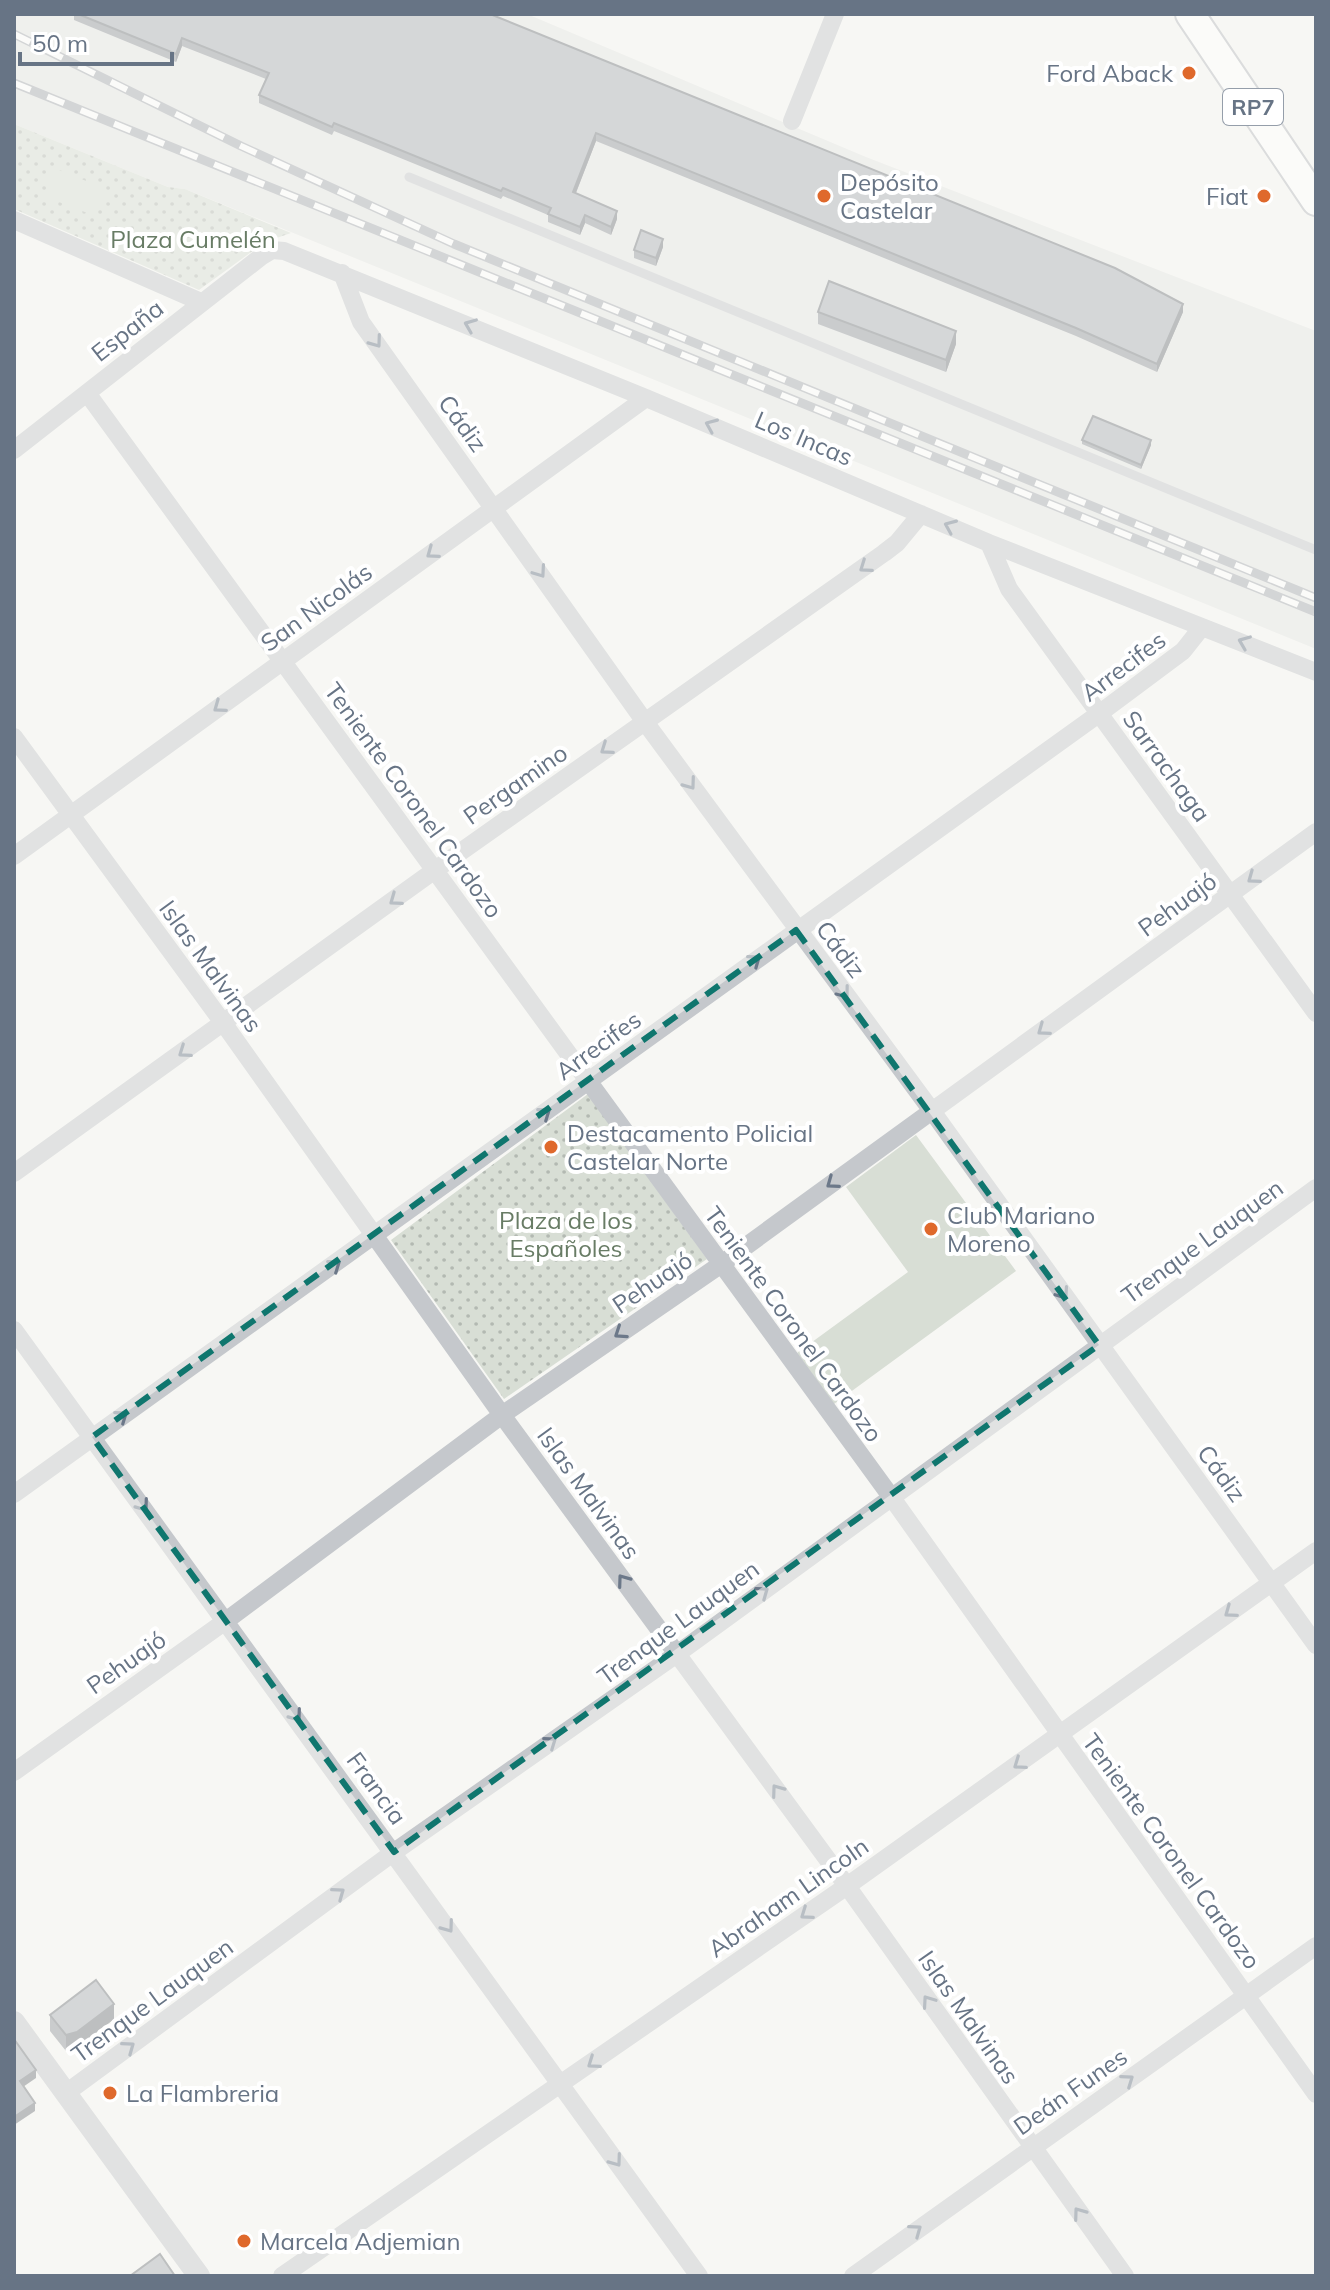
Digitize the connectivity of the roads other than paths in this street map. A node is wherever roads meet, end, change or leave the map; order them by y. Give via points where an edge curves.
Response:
1 (835, 14) edge
2 (1190, 14) edge
3 (792, 121) dead end
4 (409, 177) dead end
5 (1316, 201) edge
6 (14, 220) edge
7 (272, 250) joint
8 (342, 273) junction
9 (201, 302) junction
10 (87, 393) junction
11 (646, 398) junction
12 (14, 450) edge
13 (495, 508) junction
14 (921, 514) junction
15 (989, 543) junction
16 (1316, 550) edge
17 (1202, 627) junction
18 (282, 660) junction
19 (1316, 672) edge
20 (1100, 713) junction
21 (645, 722) junction
22 (14, 737) edge
23 (71, 816) junction
24 (1316, 832) edge
25 (14, 856) edge
26 (435, 870) junction
27 (1230, 895) junction
28 (796, 930) junction
29 (1316, 1013) edge
30 (224, 1024) junction
31 (589, 1081) junction
32 (932, 1111) junction
33 (14, 1173) edge
34 (1316, 1188) edge
35 (374, 1237) junction
36 (720, 1265) junction
37 (14, 1330) edge
38 (1099, 1345) junction
39 (502, 1415) junction
40 (92, 1437) junction
41 (14, 1494) edge
42 (892, 1498) junction
43 (1316, 1551) edge
44 (1271, 1583) junction
45 (227, 1620) junction
46 (1316, 1645) edge
47 (677, 1654) junction
48 (1059, 1735) junction
49 (14, 1772) edge
50 (394, 1852) junction
51 (847, 1886) junction
52 (1316, 1946) edge
53 (1247, 1996) junction
54 (14, 2022) edge
55 (562, 2084) junction
56 (66, 2093) junction
57 (1316, 2094) edge
58 (1032, 2148) junction
59 (199, 2276) edge
60 (282, 2276) edge
61 (699, 2276) edge
62 (853, 2276) edge
63 (1125, 2276) edge

1 - 3 street
2 - 5 main road, RP7
4 - 16 lane
6 - 9 street
7 - 8 street, Los Incas
7 - 9 street, España
11 -> 8 street, Los Incas
8 -> 13 street, Cádiz via 361,322
9 - 10 street, España
10 - 12 street, España
10 - 18 street, Teniente Coronel Cardozo
11 - 13 street, San Nicolás
14 -> 11 street, Los Incas
13 -> 18 street, San Nicolás
13 -> 21 street, Cádiz
15 -> 14 street, Los Incas
14 -> 21 street, Pergamino via 884,553
15 - 17 street, Los Incas
15 - 20 street, Sarrachaga via 1009,589
19 -> 17 street, Los Incas
17 - 20 street, Arrecifes via 1183,651
18 -> 23 street, San Nicolás
18 - 26 street, Teniente Coronel Cardozo
20 - 27 street, Sarrachaga
20 - 28 street, Arrecifes
21 -> 26 street, Pergamino
21 -> 28 street, Cádiz
22 - 23 street, Islas Malvinas
23 - 25 street, San Nicolás
23 - 30 street, Islas Malvinas
24 -> 27 street, Pehuajó
26 -> 30 street, Pergamino
26 - 31 street, Teniente Coronel Cardozo
27 - 29 street, Sarrachaga
27 -> 32 street, Pehuajó
31 -> 28 street, Arrecifes
28 -> 32 street, Cádiz
30 -> 33 street, Pergamino
30 - 35 street, Islas Malvinas
35 -> 31 street, Arrecifes
31 - 36 street, Teniente Coronel Cardozo
32 -> 36 street, Pehuajó
32 -> 38 street, Cádiz
34 - 38 street, Trenque Lauquen
35 - 39 street, Islas Malvinas
40 -> 35 street, Arrecifes
36 -> 39 street, Pehuajó
36 - 42 street, Teniente Coronel Cardozo
37 - 40 street, Francia
38 - 42 street, Trenque Lauquen
38 - 44 street, Cádiz
39 - 45 street, Pehuajó
47 -> 39 street, Islas Malvinas
40 - 41 street, Arrecifes
40 -> 45 street, Francia
47 -> 42 street, Trenque Lauquen
42 - 48 street, Teniente Coronel Cardozo
43 - 44 street, Abraham Lincoln
44 - 46 street, Cádiz
44 -> 48 street, Abraham Lincoln
45 - 49 street, Pehuajó
45 -> 50 street, Francia
50 -> 47 street, Trenque Lauquen
51 -> 47 street, Islas Malvinas
48 -> 51 street, Abraham Lincoln
48 - 53 street, Teniente Coronel Cardozo
50 -> 55 street, Francia
56 -> 50 street, Trenque Lauquen
51 -> 55 street, Abraham Lincoln
58 -> 51 street, Islas Malvinas
52 - 53 street, Deán Funes
53 - 57 street, Teniente Coronel Cardozo
58 -> 53 street, Deán Funes
54 - 56 street
55 - 60 street, Abraham Lincoln
55 -> 61 street, Francia
56 - 59 street
62 -> 58 street, Deán Funes
63 -> 58 street, Islas Malvinas

